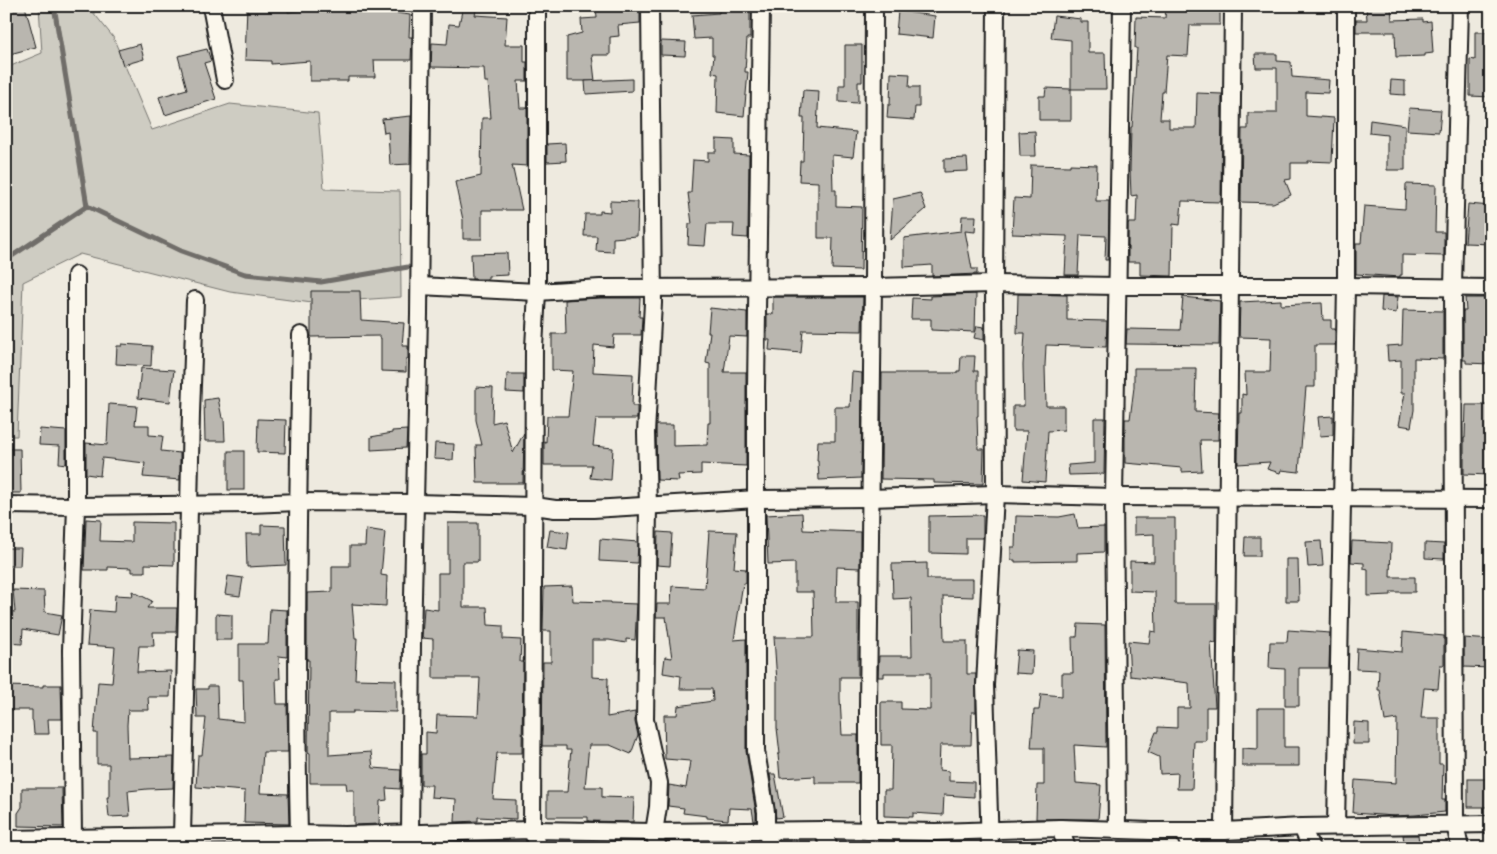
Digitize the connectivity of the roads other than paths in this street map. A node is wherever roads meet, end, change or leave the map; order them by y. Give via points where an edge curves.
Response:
1 (211, 6) edge
2 (422, 6) edge
3 (537, 6) edge
4 (650, 6) edge
5 (761, 6) edge
6 (874, 6) edge
7 (996, 6) edge
8 (1122, 6) edge
9 (1233, 6) edge
10 (1346, 6) edge
11 (1460, 6) edge
12 (224, 80) dead end
13 (76, 275) dead end
14 (994, 284) junction
15 (420, 286) junction
16 (1117, 286) junction
17 (1231, 286) junction
18 (1346, 286) junction
19 (873, 287) junction
20 (1453, 287) junction
21 (653, 288) junction
22 (757, 288) junction
23 (1491, 288) edge
24 (537, 292) junction
25 (195, 300) dead end
26 (301, 335) dead end
27 (995, 494) junction
28 (1114, 497) junction
29 (1227, 497) junction
30 (870, 498) junction
31 (1342, 498) junction
32 (757, 499) junction
33 (1454, 499) junction
34 (1491, 499) edge
35 (298, 502) junction
36 (415, 503) junction
37 (6, 504) edge
38 (189, 505) junction
39 (76, 506) junction
40 (535, 506) junction
41 (648, 506) junction
42 (1455, 824) junction
43 (1491, 824) edge
44 (1302, 826) junction
45 (1336, 826) junction
46 (1060, 828) junction
47 (1117, 829) junction
48 (532, 830) junction
49 (766, 830) junction
50 (823, 830) junction
51 (990, 830) junction
52 (868, 831) junction
53 (1184, 831) junction
54 (1224, 831) junction
55 (410, 833) junction
56 (299, 834) junction
57 (182, 836) junction
58 (73, 837) junction
59 (6, 839) edge
60 (656, 840) edge
61 (319, 841) edge
62 (434, 841) edge
63 (45, 843) edge
64 (538, 848) edge
65 (771, 848) edge
66 (829, 848) edge
67 (990, 848) edge
68 (1067, 848) edge
69 (1190, 848) edge
70 (1312, 848) edge
71 (1460, 848) edge

1 - 12 street
2 - 15 street
3 - 24 street
4 - 21 street
5 - 22 street
6 - 19 street
7 - 14 street
8 - 16 street
9 - 17 street
10 - 18 street
11 - 20 street
13 - 39 street
14 - 16 street
14 - 19 street
14 - 27 street
15 - 24 street
15 - 36 street
16 - 17 street
16 - 28 street
17 - 18 street
17 - 29 street
18 - 20 street
18 - 31 street
19 - 22 street
19 - 30 street
20 - 23 street
20 - 33 street
21 - 22 street
21 - 24 street
21 - 41 street via 646,433
22 - 32 street
24 - 40 street
25 - 38 street
26 - 35 street
27 - 28 street
27 - 30 street
27 - 51 street via 985,685
28 - 29 street
28 - 47 street
29 - 31 street
29 - 54 street
30 - 32 street
30 - 52 street
31 - 33 street
31 - 45 street
32 - 41 street
32 - 49 street via 756,751
33 - 34 street
33 - 42 street
35 - 36 street
35 - 38 street
35 - 56 street
36 - 40 street
36 - 55 street
37 - 39 street
38 - 39 street
38 - 57 street
39 - 58 street via 70,650
40 - 41 street via 593,510
40 - 48 street
41 - 60 street via 645,720 659,783
42 - 43 street
42 - 45 street
42 - 71 street
44 - 45 street
44 - 54 street
44 - 70 street
46 - 47 street
46 - 51 street
46 - 68 street
47 - 53 street
48 - 60 street
48 - 62 street
48 - 64 street
49 - 50 street
49 - 60 street
49 - 65 street
50 - 52 street
50 - 66 street
51 - 52 street
51 - 67 street
53 - 54 street
53 - 69 street
55 - 61 street via 345,835
55 - 62 street
56 - 57 street
56 - 61 street
57 - 58 street
58 - 63 street
59 - 63 street

